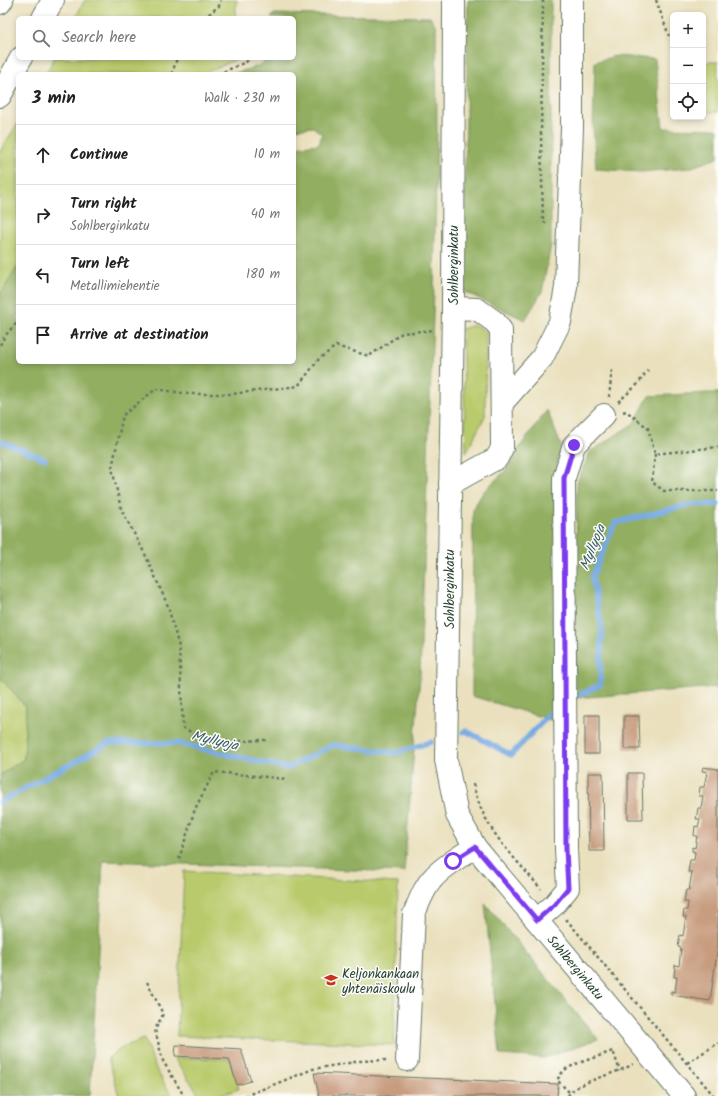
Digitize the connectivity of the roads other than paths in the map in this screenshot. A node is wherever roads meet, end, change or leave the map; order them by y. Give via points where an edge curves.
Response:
1 (2, 0) edge
2 (54, 0) edge
3 (454, 0) edge
4 (572, 0) edge
5 (0, 3) edge
6 (45, 16) edge
7 (20, 60) edge
8 (0, 96) edge
9 (452, 308) junction
10 (502, 402) junction
11 (604, 415) road end
12 (450, 484) junction
13 (475, 847) junction
14 (537, 920) junction
15 (407, 1060) road end
16 (684, 1096) edge

1 - 5 main road
2 - 6 main road
3 - 9 main road, Sohlberginkatu
4 - 10 main road via 572,128 568,242 566,287 560,322 542,358
7 - 8 main road
9 - 10 main road via 477,309 495,322 501,330
9 - 12 main road, Sohlberginkatu
10 - 12 main road via 502,448 497,458
11 - 14 main road via 574,445 564,481 568,888
12 - 13 main road, Sohlberginkatu via 446,760 457,815
13 - 14 main road, Sohlberginkatu
13 - 15 main road via 433,878 414,914
14 - 16 main road, Sohlberginkatu

